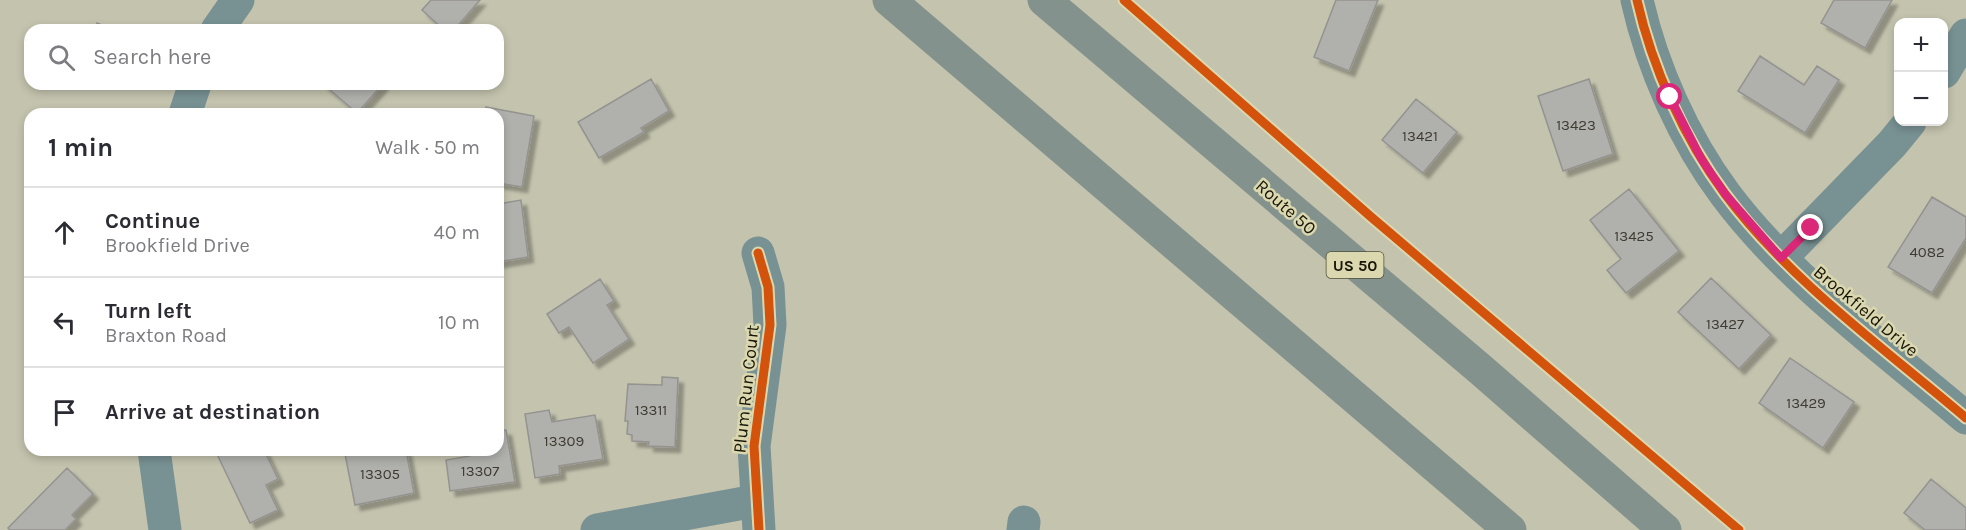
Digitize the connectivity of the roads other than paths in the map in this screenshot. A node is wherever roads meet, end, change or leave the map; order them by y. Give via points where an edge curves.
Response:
1 (238, 0) edge
2 (889, 0) edge
3 (1044, 0) edge
4 (1637, 0) edge
5 (221, 24) edge
6 (1966, 35) edge
7 (1948, 65) edge
8 (193, 90) edge
9 (187, 108) edge
10 (1907, 126) edge
11 (758, 253) dead end
12 (1781, 258) junction
13 (1966, 418) edge
14 (155, 456) edge
15 (757, 516) edge
16 (165, 530) edge
17 (597, 530) edge
18 (1510, 530) edge
19 (1665, 530) edge

1 - 5 street
2 - 18 highway
3 - 19 highway, Route 50 / US 50
4 - 12 street, Brookfield Drive via 1670,97 1702,160 1726,195
6 - 7 street
8 - 9 street
10 - 12 street
11 - 15 street, Plum Run Court via 768,287 770,325 754,446
12 - 13 street, Brookfield Drive
14 - 16 street
15 - 17 street

